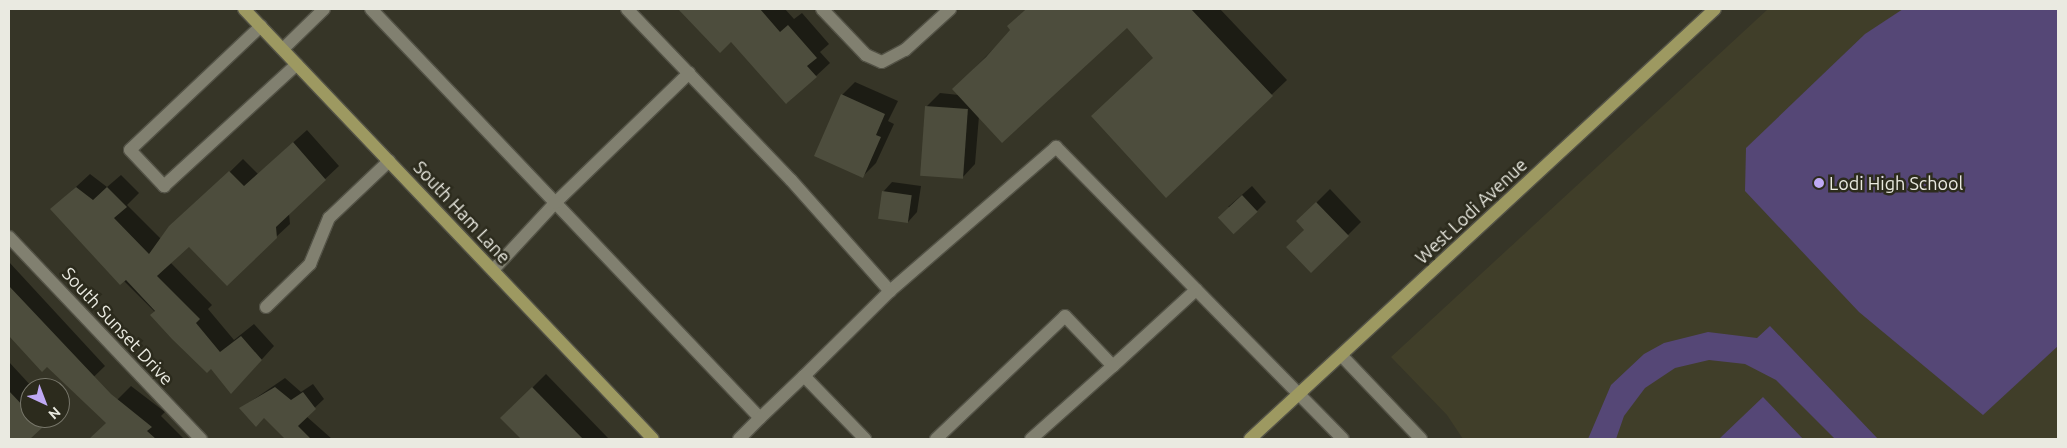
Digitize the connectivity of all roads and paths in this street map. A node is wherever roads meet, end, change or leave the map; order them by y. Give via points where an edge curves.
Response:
1 (244, 9) edge
2 (324, 9) edge
3 (371, 9) edge
4 (627, 9) edge
5 (822, 9) edge
6 (950, 9) edge
7 (1715, 9) edge
8 (261, 26) junction
9 (283, 49) junction
10 (297, 64) junction
11 (689, 73) junction
12 (389, 161) junction
13 (554, 203) junction
14 (9, 236) edge
15 (493, 270) junction
16 (1196, 290) junction
17 (890, 291) junction
18 (266, 308) dead end
19 (1342, 355) junction
20 (1113, 366) junction
21 (804, 376) junction
22 (1297, 396) junction
23 (760, 418) junction
24 (201, 439) edge
25 (653, 439) edge
26 (739, 439) edge
27 (865, 439) edge
28 (936, 439) edge
29 (1031, 439) edge
30 (1250, 439) edge
31 (1343, 439) edge
32 (1421, 439) edge

1 - 8 main road, South Ham Lane
2 - 9 street
3 - 13 street
4 - 11 street
5 - 6 street via 866,55 882,62 905,50
7 - 19 main road, West Lodi Avenue
8 - 9 main road, South Ham Lane
8 - 10 street via 130,150 164,186
9 - 10 main road, South Ham Lane
10 - 12 main road, South Ham Lane
11 - 13 street
11 - 17 street
12 - 15 main road, South Ham Lane
12 - 18 street via 329,218 310,264
13 - 15 street
13 - 23 street
14 - 24 street, South Sunset Drive
15 - 25 main road, South Ham Lane
16 - 17 street via 1056,147
16 - 20 street
16 - 22 street
17 - 21 street
19 - 22 main road, West Lodi Avenue
19 - 32 street
20 - 28 street via 1064,316
20 - 29 street
21 - 23 street
21 - 27 street
22 - 30 main road, West Lodi Avenue
22 - 31 street
23 - 26 street

